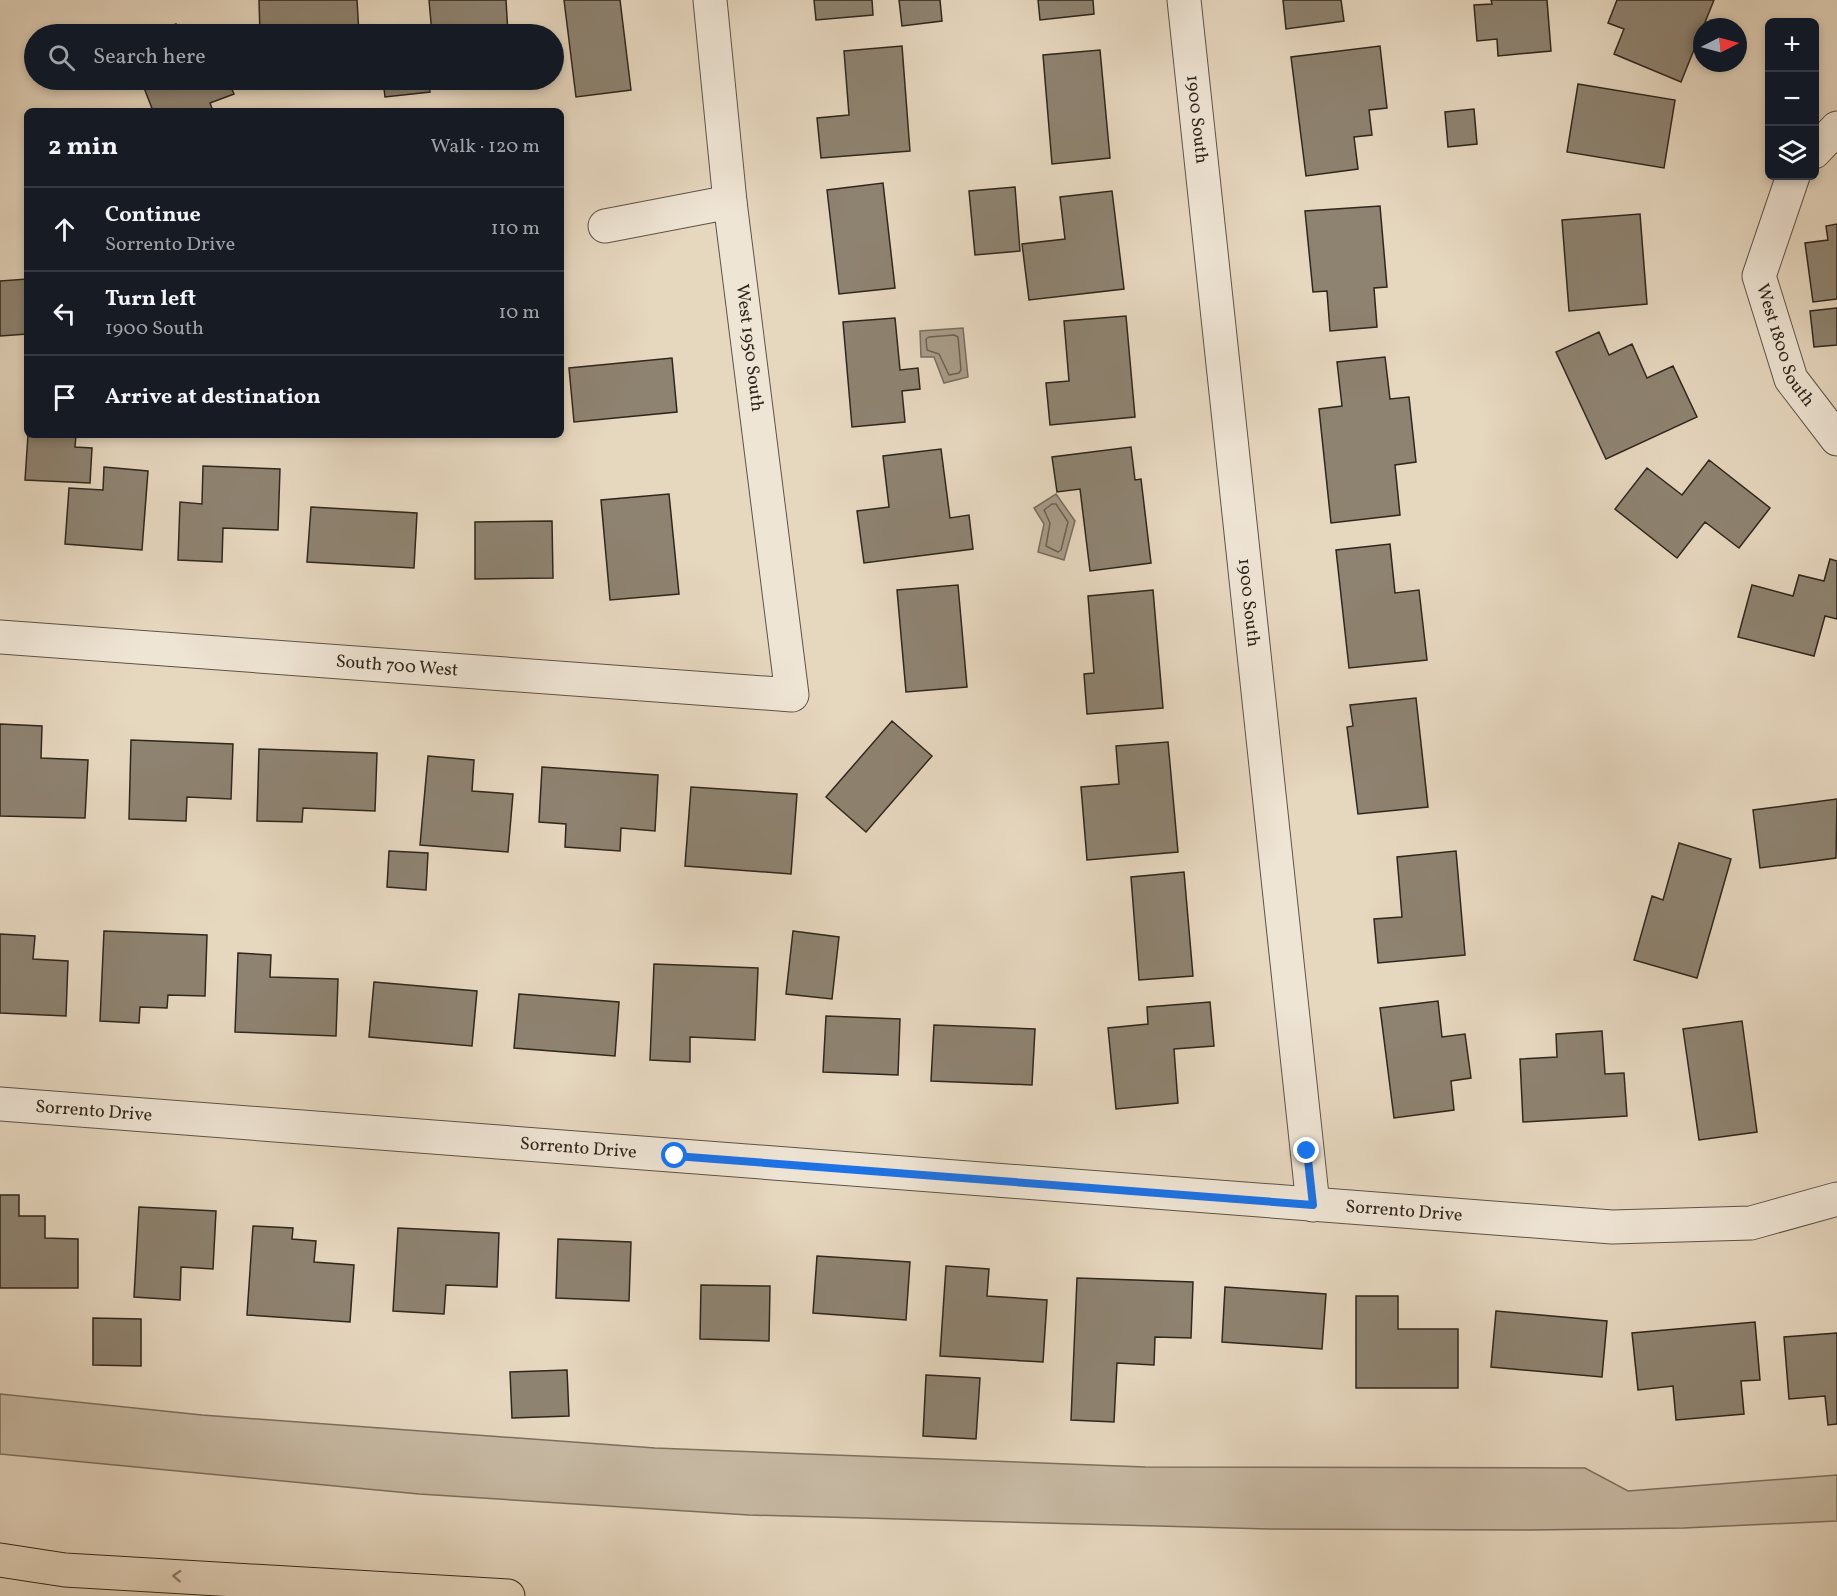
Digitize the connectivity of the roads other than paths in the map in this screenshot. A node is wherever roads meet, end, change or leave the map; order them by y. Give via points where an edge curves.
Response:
1 (710, 0) edge
2 (1184, 0) edge
3 (1837, 128) edge
4 (1819, 148) edge
5 (1792, 180) edge
6 (730, 202) junction
7 (605, 226) dead end
8 (1837, 439) edge
9 (0, 637) edge
10 (792, 695) joint
11 (0, 1104) edge
12 (1837, 1199) edge
13 (1313, 1205) junction
14 (0, 1560) edge
15 (508, 1596) edge

1 - 6 street, West 1950 South
2 - 13 street, 1900 South
3 - 4 street
5 - 8 street, West 1800 South via 1759,276 1791,379
6 - 7 street
6 - 10 street, West 1950 South
9 - 10 street, South 700 West
11 - 13 street, Sorrento Drive
12 - 13 street, Sorrento Drive via 1750,1223 1612,1227
15 -> 14 highway via 65,1570

